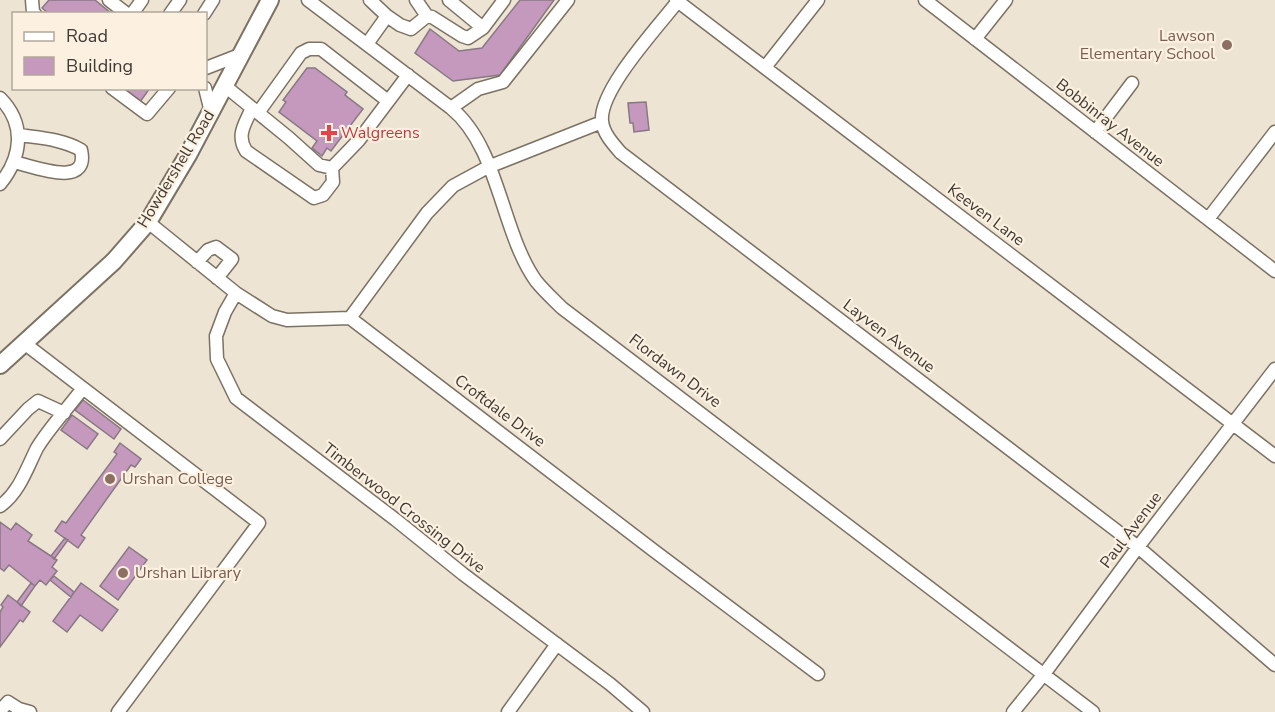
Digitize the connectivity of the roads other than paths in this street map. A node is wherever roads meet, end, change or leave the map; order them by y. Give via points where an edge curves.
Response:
1 (109, 0) edge
2 (270, 0) edge
3 (308, 0) edge
4 (370, 0) edge
5 (416, 0) edge
6 (449, 0) edge
7 (568, 0) edge
8 (818, 0) edge
9 (925, 0) edge
10 (1006, 0) edge
11 (677, 1) edge
12 (498, 2) edge
13 (124, 12) edge
14 (387, 16) junction
15 (427, 16) junction
16 (483, 28) junction
17 (975, 39) junction
18 (367, 44) junction
19 (242, 54) junction
20 (765, 66) junction
21 (207, 68) edge
22 (408, 75) junction
23 (1132, 83) dead end
24 (225, 86) junction
25 (115, 90) edge
26 (167, 90) edge
27 (206, 90) edge
28 (0, 98) edge
29 (388, 101) junction
30 (451, 108) junction
31 (255, 110) junction
32 (211, 112) junction
33 (602, 122) junction
34 (1095, 132) junction
35 (1275, 132) edge
36 (19, 135) junction
37 (14, 162) junction
38 (488, 167) junction
39 (332, 168) junction
40 (0, 184) edge
41 (1208, 219) junction
42 (147, 222) junction
43 (197, 262) junction
44 (1275, 271) edge
45 (218, 278) junction
46 (236, 293) junction
47 (350, 318) junction
48 (24, 343) junction
49 (0, 365) edge
50 (1275, 369) edge
51 (83, 388) junction
52 (64, 413) junction
53 (1232, 424) junction
54 (0, 439) edge
55 (1275, 456) edge
56 (0, 507) edge
57 (1138, 547) junction
58 (557, 644) junction
59 (1275, 665) edge
60 (818, 674) dead end
61 (1044, 674) junction
62 (0, 711) edge
63 (30, 712) edge
64 (118, 712) edge
65 (508, 712) edge
66 (643, 712) edge
67 (1013, 712) edge
68 (1094, 712) edge

1 - 13 street
2 - 19 main road, Howdershell Road
3 - 18 street, Flordawn Drive
4 - 14 street
5 - 15 street
6 - 16 street
7 - 30 street via 503,82 478,89
8 - 20 street
9 - 17 street, Bobbinray Avenue
10 - 17 street
11 - 20 street, Keeven Lane
11 - 33 street via 614,85 603,105
12 - 16 street
14 - 15 street via 411,28
14 - 18 street
15 - 16 street via 468,38
17 - 34 street, Bobbinray Avenue
18 - 22 street, Flordawn Drive
19 - 21 street
19 - 24 main road, Howdershell Road
20 - 53 street, Keeven Lane
22 - 29 street
22 - 30 street, Flordawn Drive
23 - 34 street
24 - 31 street
24 - 32 main road, Howdershell Road
25 - 26 street via 147,114
27 - 32 street
28 - 36 street via 11,112
29 - 31 street via 321,49 309,49 301,53
29 - 39 street
30 - 38 street, Flordawn Drive via 469,128
31 - 39 street via 319,165
31 - 39 street via 241,133 246,151 314,198 323,195 333,182
32 - 42 main road, Howdershell Road
33 - 38 street
33 - 57 street, Layven Avenue via 621,153
34 - 41 street, Bobbinray Avenue
35 - 41 street
36 - 37 street
36 - 37 street via 62,141 81,150 83,159 75,172 66,173
37 - 40 street
38 - 47 street via 453,186 440,198
38 - 61 street, Flordawn Drive via 535,280 562,308
41 - 44 street, Bobbinray Avenue
42 - 43 street
42 - 48 main road, Howdershell Road via 114,261
43 - 45 street
43 - 45 street via 216,247 232,259
45 - 46 street
46 - 47 street via 272,316 287,320
46 - 58 street, Timberwood Crossing Drive via 216,336 217,359 236,398
47 - 60 street, Croftdale Drive
48 - 49 main road, Howdershell Road
48 - 51 street
50 - 53 street, Paul Avenue
51 - 52 street
51 - 64 street via 259,522
52 - 54 street via 38,401
52 - 56 street
53 - 55 street, Keeven Lane
53 - 57 street, Paul Avenue
57 - 59 street, Layven Avenue
57 - 61 street, Paul Avenue
58 - 65 street
58 - 66 street, Timberwood Crossing Drive
61 - 67 street, Paul Avenue
61 - 68 street, Flordawn Drive
62 - 63 street via 8,702

